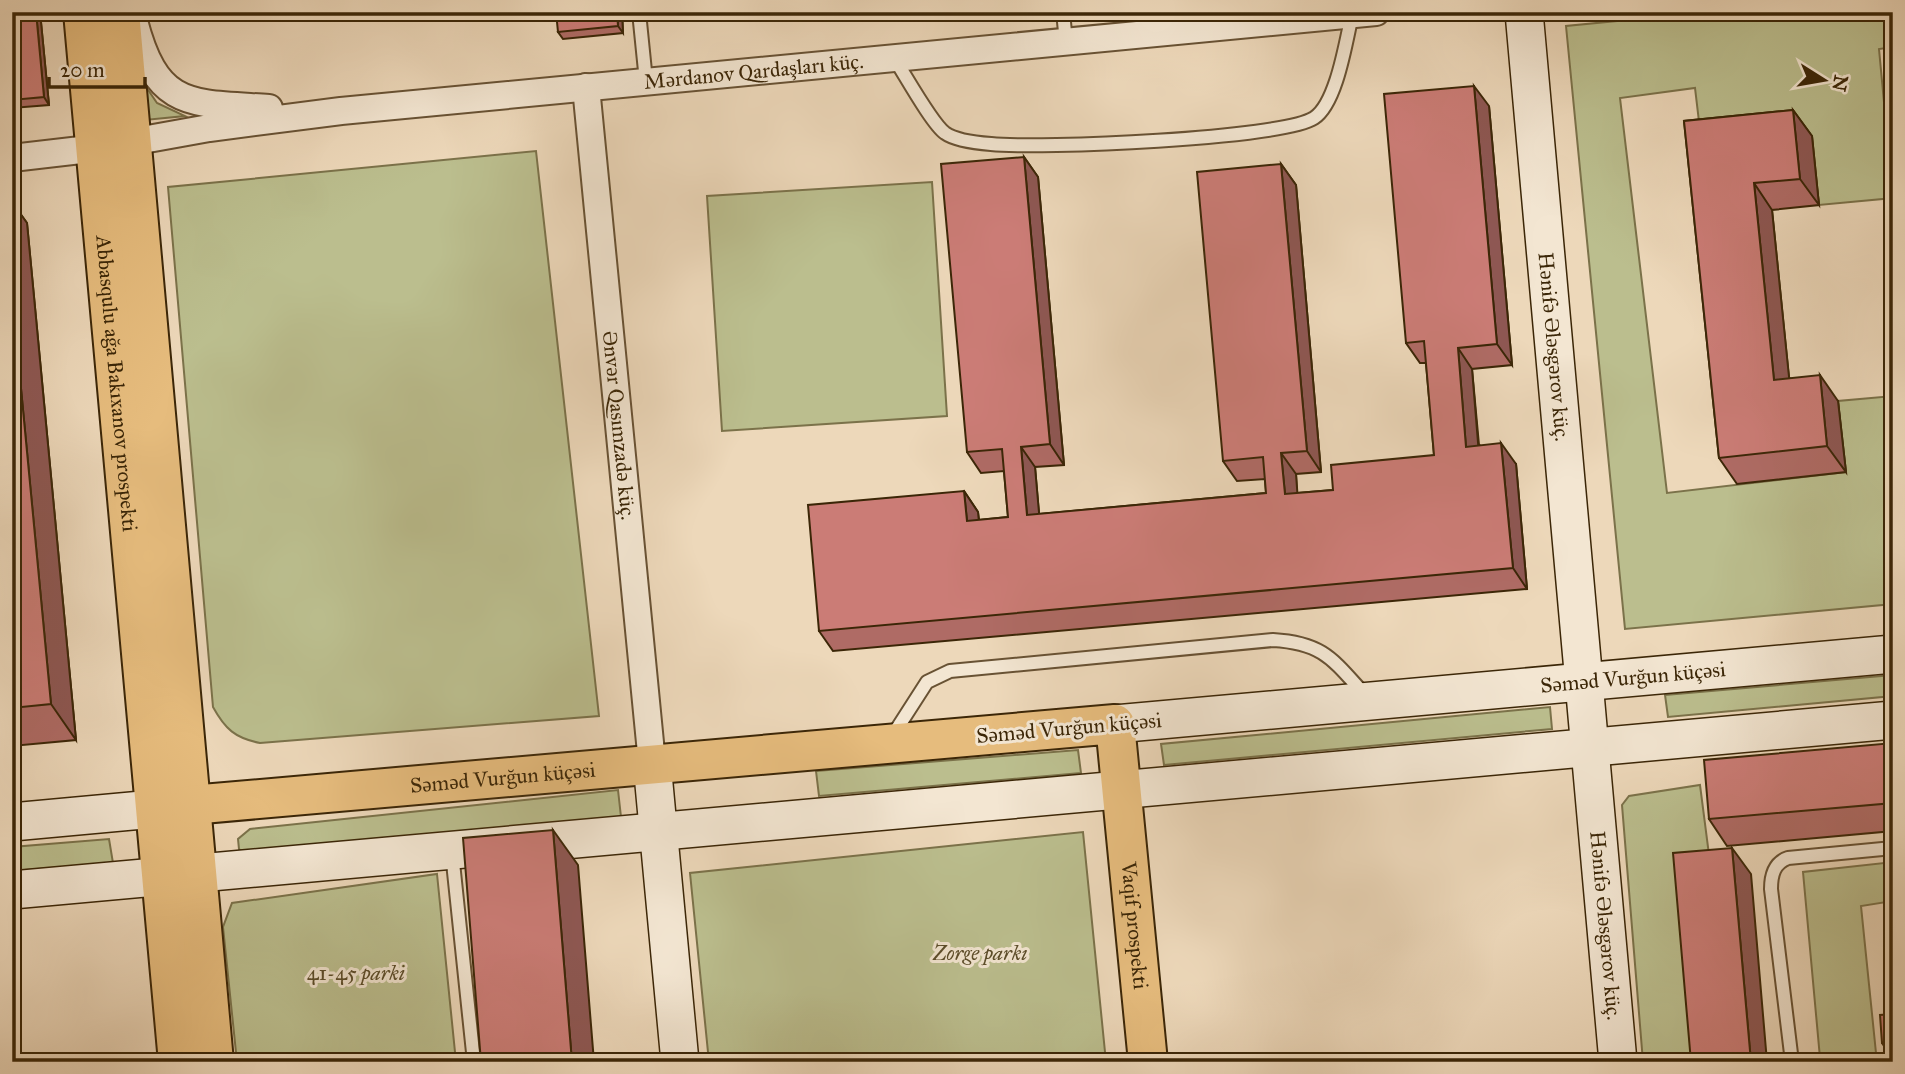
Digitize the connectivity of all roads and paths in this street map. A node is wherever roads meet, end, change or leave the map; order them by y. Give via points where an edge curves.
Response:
1 (83, 12) edge
2 (120, 12) edge
3 (131, 12) edge
4 (639, 12) edge
5 (1063, 12) edge
6 (1524, 12) edge
7 (1364, 13) edge
8 (1066, 42) junction
9 (894, 58) junction
10 (646, 81) junction
11 (586, 87) junction
12 (341, 111) junction
13 (1893, 131) edge
14 (115, 146) junction
15 (1893, 154) edge
16 (12, 158) edge
17 (1893, 654) edge
18 (1586, 682) junction
19 (1370, 702) junction
20 (1893, 720) edge
21 (1115, 724) junction
22 (888, 743) junction
23 (1591, 747) junction
24 (652, 763) junction
25 (1122, 789) junction
26 (173, 807) junction
27 (12, 822) edge
28 (659, 831) junction
29 (1893, 848) edge
30 (452, 849) junction
31 (179, 874) junction
32 (12, 890) edge
33 (184, 942) junction
34 (178, 1062) edge
35 (214, 1062) edge
36 (474, 1062) edge
37 (680, 1062) edge
38 (1149, 1062) edge
39 (1618, 1062) edge
40 (1792, 1062) edge

1 - 14 main road, Abbasqulu ağa Bakıxanov prospekti
2 - 14 main road, Abbasqulu ağa Bakıxanov prospekti
3 - 12 street via 147,61 175,94 205,104
4 - 10 lane
5 - 8 lane
6 - 18 main road, Hənifə Ələsgərov küç.
7 - 8 street, Mərdanov Qardaşları küç.
7 - 9 lane via 1317,117 1296,126 1251,132 1078,144 971,141 944,133
8 - 9 street, Mərdanov Qardaşları küç.
9 - 10 street, Mərdanov Qardaşları küç.
10 - 11 street, Mərdanov Qardaşları küç.
11 - 12 street, Mərdanov Qardaşları küç.
11 - 24 street, Ənvər Qasımzadə küç.
12 - 14 street, Mərdanov Qardaşları küç. via 220,126
13 - 15 lane
14 - 16 street, Mərdanov Qardaşları küç.
14 - 26 main road, Abbasqulu ağa Bakıxanov prospekti
17 - 18 main road, Səməd Vurğun küçəsi
18 - 19 main road, Səməd Vurğun küçəsi
18 - 23 main road, Hənifə Ələsgərov küç.
19 - 21 main road, Səməd Vurğun küçəsi
19 - 22 lane via 1321,652 1304,642 1273,640 950,671 927,682
20 - 23 main road
21 - 22 main road, Səməd Vurğun küçəsi
21 - 25 main road, Vaqif prospekti
22 - 24 main road, Səməd Vurğun küçəsi
23 - 25 main road
23 - 39 main road, Hənifə Ələsgərov küç.
24 - 26 main road, Səməd Vurğun küçəsi
24 - 28 main road
25 - 28 main road
25 - 38 main road, Vaqif prospekti
26 - 27 main road
26 - 31 main road, Abbasqulu ağa Bakıxanov prospekti
28 - 30 main road
28 - 37 main road
29 - 40 lane via 1788,858 1775,869 1771,889
30 - 31 main road
30 - 36 lane
31 - 32 main road
31 - 33 main road, Abbasqulu ağa Bakıxanov prospekti
33 - 34 main road
33 - 35 main road

